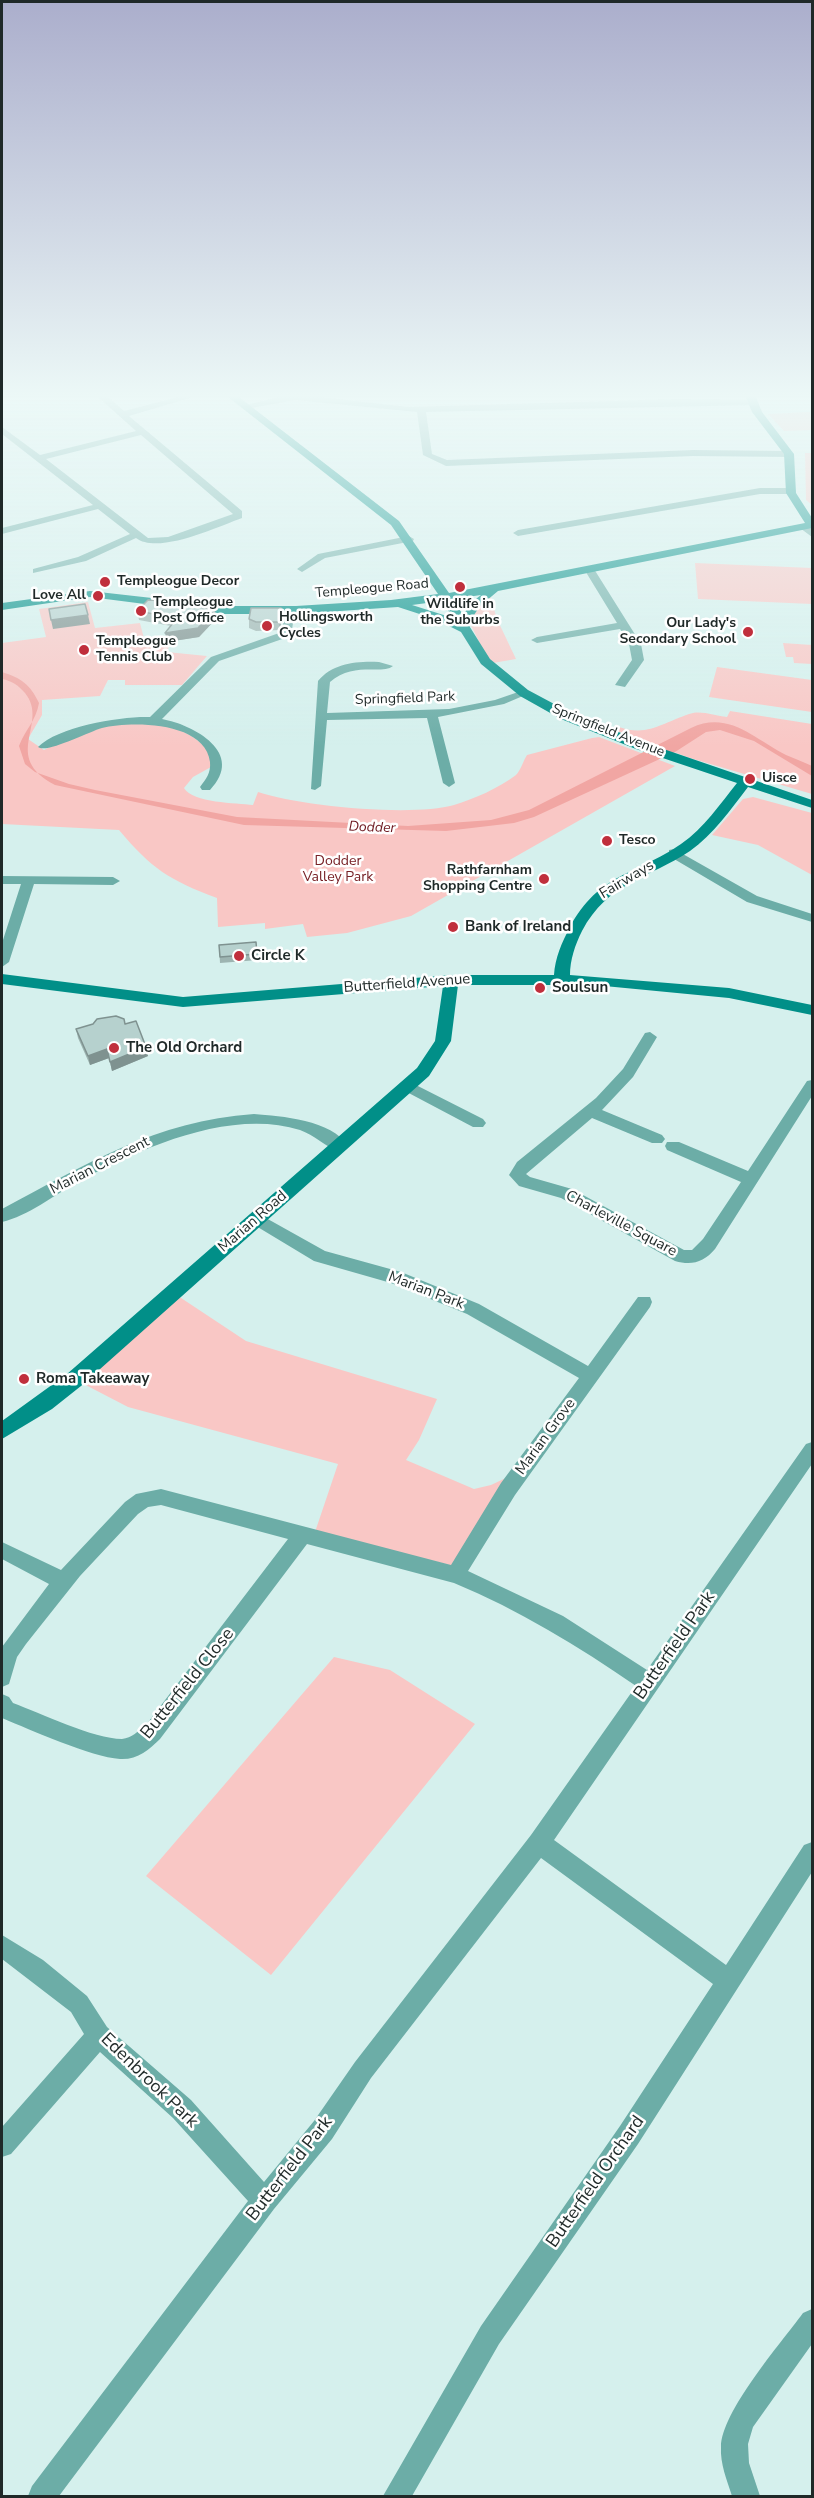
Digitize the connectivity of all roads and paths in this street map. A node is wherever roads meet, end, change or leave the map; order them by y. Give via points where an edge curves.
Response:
1 (70, 514) edge
2 (110, 514) edge
3 (238, 514) edge
4 (384, 514) edge
5 (630, 514) edge
6 (802, 514) edge
7 (810, 527) edge
8 (2, 531) edge
9 (518, 533) dead end
10 (138, 534) junction
11 (409, 539) junction
12 (302, 569) dead end
13 (589, 569) junction
14 (37, 571) dead end
15 (506, 585) junction
16 (446, 597) junction
17 (391, 604) junction
18 (2, 607) edge
19 (290, 610) junction
20 (624, 625) junction
21 (463, 627) junction
22 (537, 640) dead end
23 (387, 666) dead end
24 (621, 685) dead end
25 (524, 693) junction
26 (432, 716) junction
27 (321, 717) junction
28 (154, 720) junction
29 (44, 747) dead end
30 (745, 782) junction
31 (449, 783) dead end
32 (315, 786) dead end
33 (206, 787) dead end
34 (813, 804) edge
35 (674, 853) junction
36 (2, 880) edge
37 (29, 880) junction
38 (113, 881) dead end
39 (813, 918) edge
40 (2, 962) edge
41 (2, 979) edge
42 (562, 979) junction
43 (451, 980) junction
44 (813, 1011) edge
45 (650, 1036) dead end
46 (813, 1085) edge
47 (408, 1086) junction
48 (590, 1111) junction
49 (478, 1123) dead end
50 (340, 1146) junction
51 (750, 1179) junction
52 (2, 1216) edge
53 (257, 1219) junction
54 (644, 1302) dead end
55 (590, 1376) junction
56 (2, 1431) edge
57 (813, 1450) edge
58 (303, 1534) junction
59 (2, 1550) edge
60 (456, 1575) junction
61 (64, 1582) junction
62 (2, 1677) edge
63 (649, 1683) junction
64 (2, 1704) edge
65 (538, 1843) junction
66 (809, 1869) edge
67 (2, 1946) edge
68 (730, 1982) junction
69 (99, 2035) junction
70 (2, 2145) edge
71 (265, 2200) junction
72 (813, 2322) edge
73 (42, 2496) edge
74 (397, 2496) edge
75 (746, 2496) edge

1 - 8 street
2 - 10 street
3 - 10 street via 169,540 154,542
4 - 11 main road, Springfield Avenue
5 - 9 street
6 - 7 main road
7 - 13 main road, Templeogue Road
10 - 14 street via 82,559
11 - 12 street via 322,556
11 - 16 main road, Springfield Avenue
13 - 15 main road, Templeogue Road
13 - 20 street
15 - 16 main road, Templeogue Road
15 - 21 main road via 480,600
16 - 17 main road, Templeogue Road
16 - 21 main road, Springfield Avenue
17 - 19 main road, Templeogue Road
17 - 21 main road via 439,616
18 - 19 main road, Templeogue Road via 90,594 217,610
19 - 28 street via 287,634 215,659
20 - 22 street
20 - 24 street via 635,644 638,660
21 - 25 main road, Springfield Avenue via 485,661
23 - 27 street via 349,667 330,675 324,681
25 - 26 street, Springfield Park via 493,705
25 - 30 main road, Springfield Avenue via 566,716
26 - 27 street, Springfield Park
26 - 31 street
27 - 32 street
28 - 29 street via 94,725
28 - 33 street via 196,734 209,745 216,766 212,782
30 - 34 main road, Springfield Avenue
30 - 35 main road, Fairways via 714,821
35 - 39 street via 752,899
35 - 42 main road, Fairways via 616,883 584,910 566,952
36 - 37 street
37 - 38 street
37 - 40 street
41 - 43 main road, Butterfield Avenue via 183,1002
42 - 43 main road, Butterfield Avenue
42 - 44 main road, Butterfield Avenue via 676,986
43 - 47 main road, Marian Road via 438,1057
45 - 48 street, Charleville Square via 627,1073
46 - 51 street, Charleville Square
47 - 49 street
47 - 50 main road, Marian Road
48 - 51 street via 657,1140 662,1148 673,1146
48 - 51 street, Charleville Square via 517,1175 525,1182 566,1193 681,1257 699,1256
50 - 52 street, Marian Crescent via 304,1126 276,1120 201,1124 143,1142
50 - 53 main road, Marian Road
53 - 55 street, Marian Park via 320,1256 396,1277 473,1309
53 - 56 main road, Marian Road via 67,1386
54 - 55 street, Marian Grove
55 - 60 street, Marian Grove via 508,1489
57 - 63 street, Butterfield Park
58 - 60 street
58 - 61 street via 161,1497 144,1499 130,1509
58 - 64 street, Butterfield Close via 153,1732 137,1746 121,1749 95,1743 6,1710
59 - 61 street
60 - 63 street via 543,1614
61 - 62 street via 11,1650
63 - 65 street, Butterfield Park
65 - 68 street
65 - 71 street, Butterfield Park via 363,2070 323,2130
66 - 68 street, Butterfield Orchard
67 - 69 street, Edenbrook Park via 79,2004
68 - 74 street, Butterfield Orchard via 490,2335
69 - 70 street
69 - 71 street, Edenbrook Park via 182,2109
71 - 73 street, Butterfield Park
72 - 75 street via 742,2420 734,2444 735,2463

